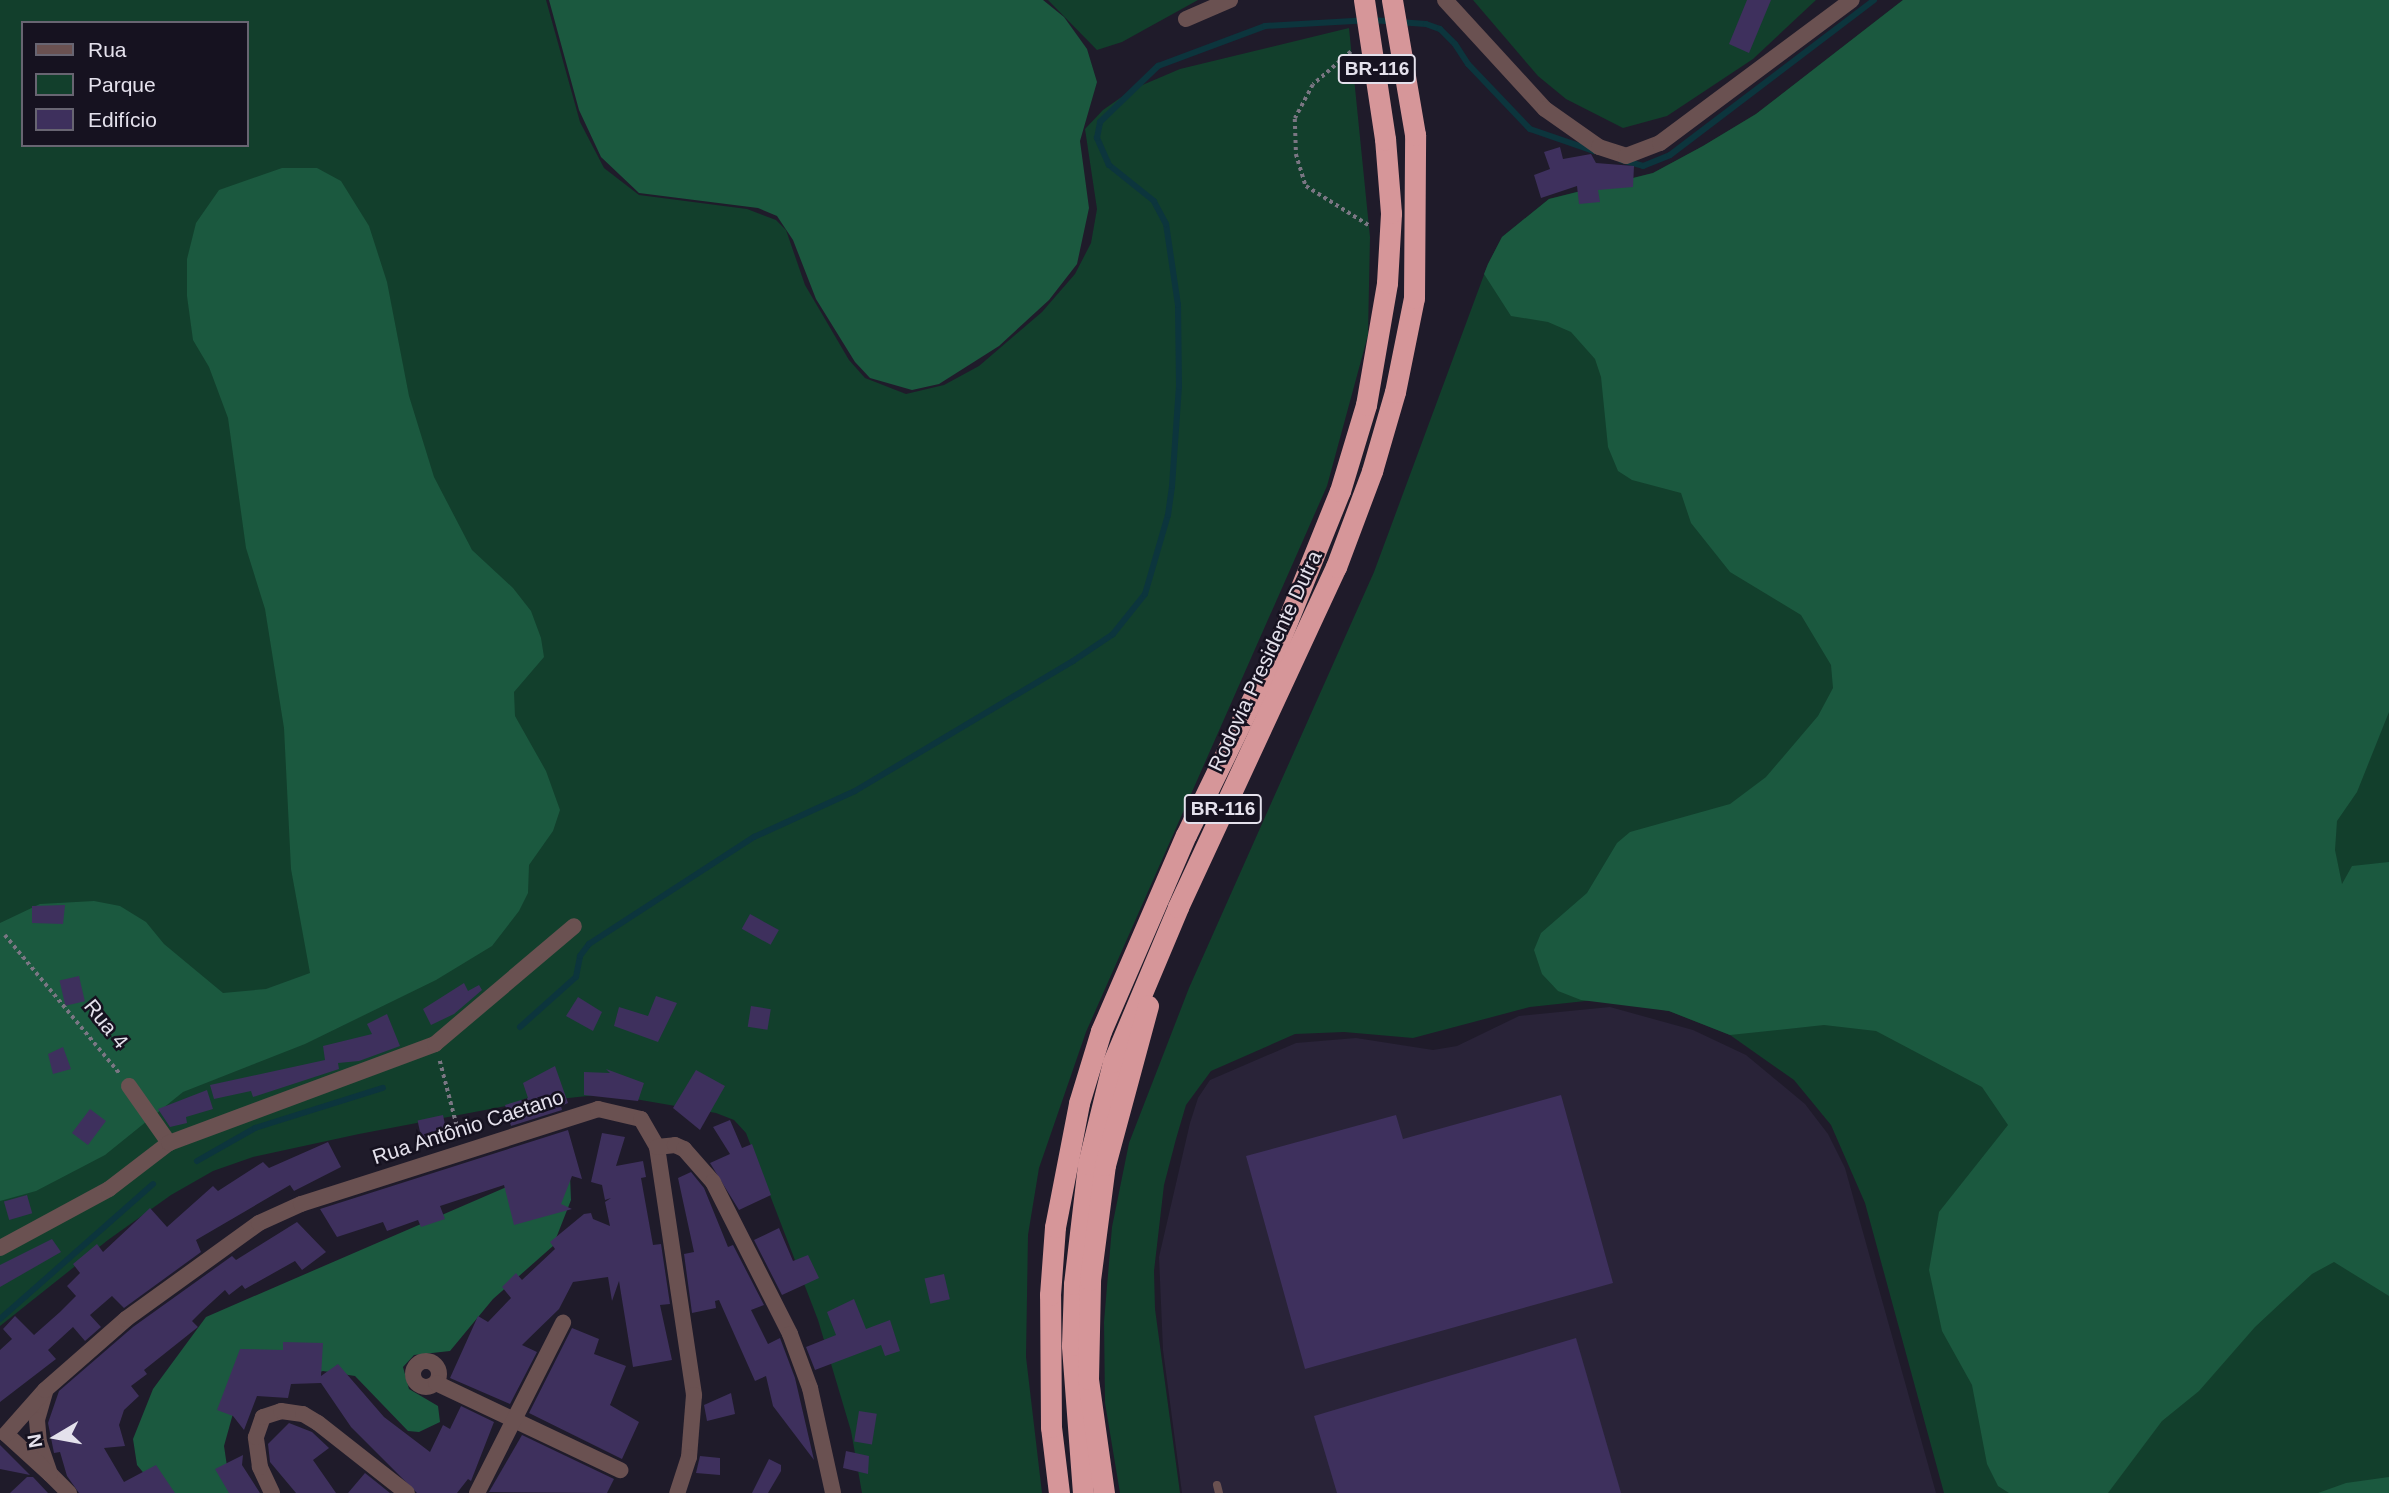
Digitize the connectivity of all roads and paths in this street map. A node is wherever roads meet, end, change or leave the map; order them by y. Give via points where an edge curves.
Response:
1 (1230, 0) edge
2 (1364, 0) edge
3 (1392, 0) edge
4 (1445, 0) edge
5 (1852, 0) edge
6 (1186, 19) dead end
7 (1355, 50) dead end
8 (1390, 238) junction
9 (574, 926) dead end
10 (5, 935) dead end
11 (1159, 952) junction
12 (438, 1053) dead end
13 (129, 1086) joint
14 (170, 1143) junction
15 (657, 1147) junction
16 (462, 1150) junction
17 (0, 1248) edge
18 (563, 1324) dead end
19 (436, 1382) dead end
20 (45, 1390) junction
21 (515, 1418) junction
22 (3, 1433) edge
23 (620, 1470) dead end
24 (50, 1474) junction
25 (69, 1493) edge
26 (272, 1493) edge
27 (407, 1493) edge
28 (477, 1493) edge
29 (677, 1493) edge
30 (834, 1493) edge
31 (1059, 1493) edge
32 (1083, 1493) edge
33 (1104, 1493) edge

1 - 6 street
2 - 8 highway, Rodovia Presidente Dutra / BR-116, bridge via 1385,138
3 - 11 highway, Rodovia Presidente Dutra / BR-116, bridge via 1415,135 1415,299 1395,393 1336,568
4 - 5 street via 1545,109 1599,147 1626,156 1649,150
7 - 8 path via 1313,85 1295,119 1296,154 1306,186
8 - 31 highway, Rodovia Presidente Dutra / BR-116 via 1366,405 1339,491 1272,659 1186,835 1106,1019 1079,1102 1055,1227 1050,1295 1051,1427
9 - 14 street via 435,1044
10 - 13 path, Rua 4
11 - 32 highway, Rodovia Presidente Dutra / BR-116 via 1113,1062 1088,1164 1079,1227 1073,1358
11 - 33 highway via 1105,1164 1090,1280 1088,1379
12 - 16 path
13 - 14 street
14 - 17 street via 109,1189
15 - 16 street, Rua Antônio Caetano via 641,1119 598,1109
15 - 29 street via 694,1395 689,1457
15 - 30 street via 675,1145 701,1165 765,1280 810,1388
16 - 20 street, Rua Antônio Caetano via 301,1204 259,1223 126,1319
18 - 21 street
19 - 21 street
20 - 22 street, Rua Antônio Caetano
20 - 24 street via 37,1428
21 - 23 street
21 - 28 street
22 - 24 street
24 - 25 street
26 - 27 street via 260,1467 256,1430 263,1417 289,1411 327,1430

